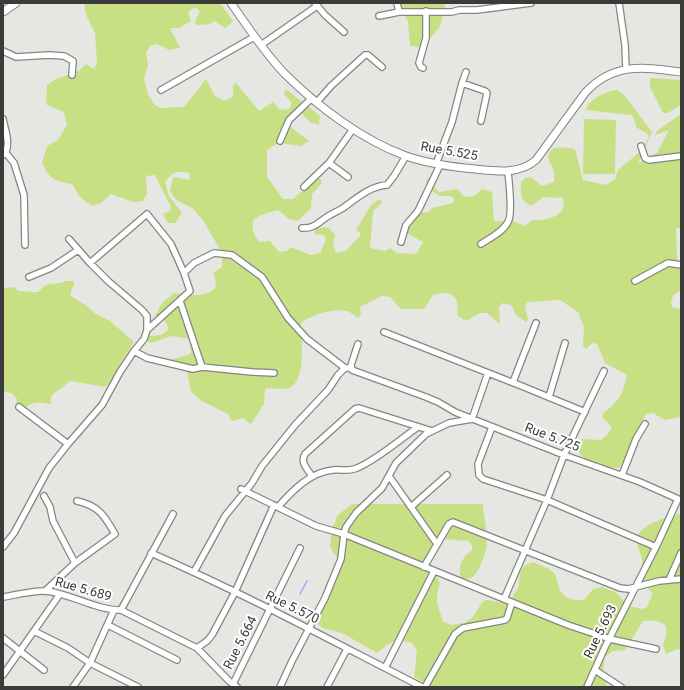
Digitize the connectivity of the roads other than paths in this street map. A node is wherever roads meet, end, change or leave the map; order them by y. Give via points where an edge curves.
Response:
1 (16, 3) edge
2 (231, 3) edge
3 (397, 3) edge
4 (531, 3) edge
5 (619, 3) edge
6 (316, 4) edge
7 (426, 11) junction
8 (3, 12) edge
9 (399, 12) junction
10 (378, 16) dead end
11 (344, 32) dead end
12 (254, 37) junction
13 (261, 45) junction
14 (3, 51) edge
15 (382, 67) dead end
16 (423, 68) dead end
17 (626, 70) junction
18 (466, 72) dead end
19 (681, 72) edge
20 (72, 75) dead end
21 (462, 83) junction
22 (160, 90) dead end
23 (314, 100) junction
24 (3, 119) edge
25 (480, 121) dead end
26 (353, 129) junction
27 (280, 141) dead end
28 (641, 146) dead end
29 (5, 154) edge
30 (406, 156) junction
31 (681, 156) edge
32 (329, 163) junction
33 (438, 164) junction
34 (508, 172) junction
35 (348, 177) dead end
36 (304, 187) dead end
37 (302, 228) dead end
38 (69, 239) dead end
39 (401, 242) dead end
40 (481, 244) dead end
41 (25, 245) dead end
42 (78, 250) junction
43 (90, 263) junction
44 (681, 265) edge
45 (184, 273) junction
46 (28, 277) dead end
47 (635, 281) dead end
48 (180, 301) junction
49 (536, 323) dead end
50 (147, 330) junction
51 (384, 332) dead end
52 (565, 343) dead end
53 (358, 344) dead end
54 (134, 351) junction
55 (202, 367) junction
56 (345, 368) junction
57 (351, 368) junction
58 (604, 371) dead end
59 (274, 373) dead end
60 (488, 373) junction
61 (513, 382) junction
62 (549, 397) junction
63 (19, 406) dead end
64 (455, 412) junction
65 (585, 412) junction
66 (472, 419) junction
67 (449, 423) junction
68 (645, 424) dead end
69 (418, 426) junction
70 (492, 427) junction
71 (432, 431) junction
72 (68, 444) junction
73 (564, 455) junction
74 (447, 475) dead end
75 (622, 475) junction
76 (312, 476) junction
77 (389, 476) junction
78 (243, 490) junction
79 (44, 496) dead end
80 (679, 497) edge
81 (547, 500) junction
82 (77, 501) dead end
83 (276, 506) junction
84 (411, 507) junction
85 (173, 514) dead end
86 (344, 534) junction
87 (437, 544) junction
88 (3, 547) edge
89 (656, 547) junction
90 (300, 548) dead end
91 (526, 550) junction
92 (151, 553) junction
93 (681, 553) edge
94 (75, 562) junction
95 (424, 567) junction
96 (434, 570) junction
97 (194, 572) junction
98 (681, 579) edge
99 (669, 580) junction
100 (636, 588) junction
101 (45, 591) junction
102 (235, 592) junction
103 (60, 594) junction
104 (3, 597) edge
105 (504, 599) junction
106 (512, 602) junction
107 (114, 610) junction
108 (121, 610) junction
109 (270, 610) junction
110 (108, 625) junction
111 (309, 629) junction
112 (34, 630) junction
113 (3, 638) edge
114 (610, 639) junction
115 (197, 648) junction
116 (347, 649) junction
117 (656, 649) dead end
118 (19, 651) junction
119 (177, 660) dead end
120 (90, 664) junction
121 (385, 668) junction
122 (44, 670) dead end
123 (595, 670) junction
124 (3, 675) edge
125 (129, 685) edge
126 (235, 685) edge
127 (73, 687) edge
128 (138, 687) edge
129 (280, 687) edge
130 (327, 687) edge
131 (422, 687) edge
132 (425, 687) edge
133 (587, 687) edge
134 (621, 687) edge

1 - 8 street
2 - 12 street, Rue 5.525
3 - 9 street
4 - 7 street via 452,12
5 - 17 street
6 - 11 street
6 - 13 street
7 - 9 street
7 - 16 street via 426,38 419,63
9 - 10 street
12 - 13 street, Rue 5.525
12 - 22 street
13 - 23 street, Rue 5.525 via 284,73
14 - 20 street via 21,58 49,54 64,56 73,61
15 - 23 street via 365,54
17 - 19 street, Rue 5.525 via 642,67
17 - 34 street, Rue 5.525 via 610,74 591,87 533,163
18 - 21 street
21 - 25 street via 486,93
21 - 33 street
23 - 26 street, Rue 5.525
23 - 27 street via 289,120
24 - 29 street via 8,148
26 - 30 street, Rue 5.525
26 - 32 street
28 - 31 street via 645,158 649,160
29 - 41 street via 14,163 24,195
30 - 33 street, Rue 5.525
30 - 37 street via 387,185 380,185 361,194 313,226
32 - 35 street
32 - 36 street
33 - 34 street, Rue 5.525
33 - 39 street via 418,211 406,225
34 - 40 street via 508,222 496,235
38 - 42 street
42 - 43 street
42 - 46 street via 51,268
43 - 45 street via 147,214 171,244
43 - 50 street via 142,310 147,316
44 - 47 street via 668,263
45 - 48 street via 190,291
45 - 56 street via 194,263 214,253 232,255 262,277 288,318 306,339
48 - 50 street
48 - 55 street
49 - 61 street
50 - 54 street via 144,339
51 - 60 street
52 - 62 street
53 - 57 street
54 - 55 street via 147,358 193,369
54 - 72 street via 102,405
55 - 59 street
56 - 57 street
56 - 78 street
57 - 64 street, Rue 5.725 via 438,402
58 - 65 street
60 - 61 street
60 - 66 street
61 - 62 street
62 - 65 street
63 - 72 street
64 - 66 street, Rue 5.725
64 - 67 street
65 - 73 street
66 - 67 street
66 - 70 street, Rue 5.725
67 - 71 street
68 - 75 street
69 - 71 street
69 - 76 street via 356,469 332,470
69 - 76 street via 359,408 355,409 302,458
70 - 73 street, Rue 5.725
70 - 81 street via 478,464 479,475 483,479
71 - 77 street via 396,463
72 - 88 street via 49,468
73 - 75 street, Rue 5.725
73 - 81 street
74 - 84 street
75 - 80 street, Rue 5.725
76 - 83 street
77 - 84 street
77 - 86 street via 382,488 356,513
78 - 83 street
78 - 97 street via 225,516
79 - 94 street via 53,521
80 - 89 street, Rue 5.725
81 - 89 street
81 - 91 street
82 - 94 street via 100,510 115,534
83 - 86 street via 316,526
83 - 102 street
84 - 87 street
85 - 92 street, Rue 5.689
86 - 95 street
86 - 111 street via 341,559
87 - 91 street via 449,524 453,522
87 - 95 street
89 - 100 street, Rue 5.725
90 - 109 street, Rue 5.664
91 - 100 street via 620,588
91 - 105 street
92 - 97 street, Rue 5.570
92 - 108 street, Rue 5.689
93 - 99 street
94 - 101 street
95 - 96 street
96 - 105 street
96 - 121 street
97 - 102 street, Rue 5.570
98 - 99 street
99 - 100 street
100 - 114 street, Rue 5.693
101 - 103 street, Rue 5.689
101 - 104 street, Rue 5.689
102 - 109 street, Rue 5.570
102 - 115 street via 212,635
103 - 107 street, Rue 5.689
103 - 112 street
105 - 106 street
106 - 114 street
106 - 132 street via 505,620 463,628 455,634
107 - 108 street, Rue 5.689
107 - 110 street
108 - 115 street
109 - 111 street, Rue 5.570
109 - 126 street, Rue 5.664
110 - 119 street
110 - 120 street
111 - 116 street, Rue 5.570
111 - 129 street
112 - 118 street
112 - 120 street via 68,648
113 - 118 street
114 - 117 street
114 - 123 street, Rue 5.693
115 - 126 street
116 - 121 street, Rue 5.570
116 - 130 street
118 - 122 street
118 - 124 street
120 - 125 street
120 - 127 street
121 - 131 street, Rue 5.570
123 - 133 street, Rue 5.693
123 - 134 street
125 - 128 street

